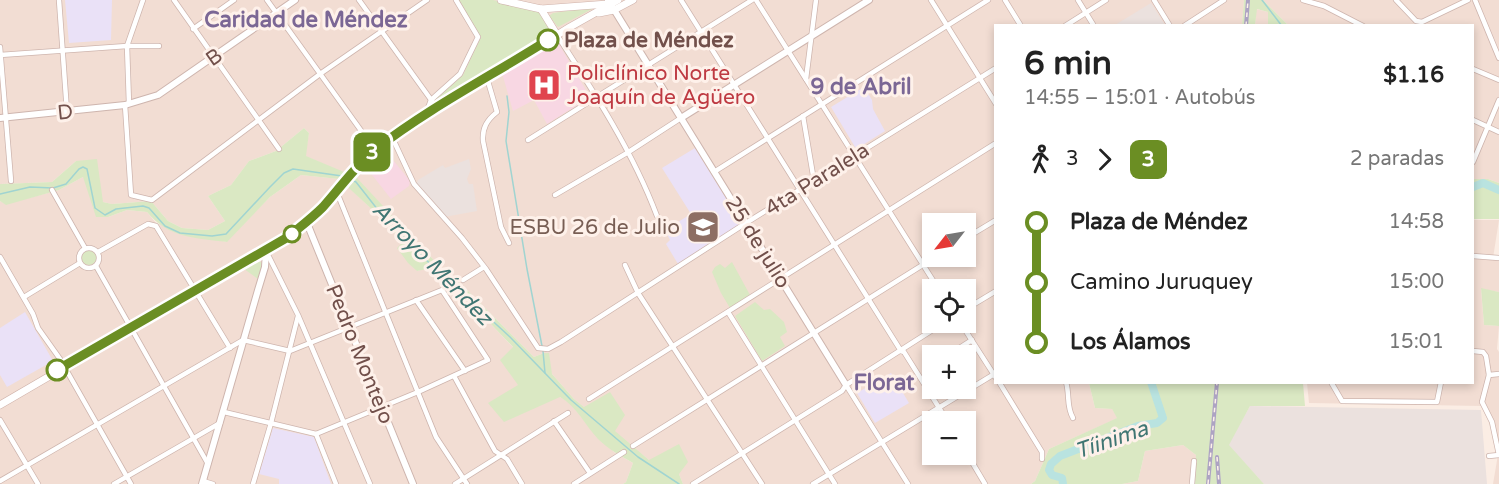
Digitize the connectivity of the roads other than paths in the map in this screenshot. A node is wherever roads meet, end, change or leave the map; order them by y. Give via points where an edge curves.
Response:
1 (59, 0) edge
2 (143, 0) edge
3 (174, 0) edge
4 (234, 0) edge
5 (267, 0) edge
6 (295, 0) edge
7 (359, 0) edge
8 (427, 0) edge
9 (456, 0) edge
10 (501, 0) edge
11 (535, 0) edge
12 (618, 0) edge
13 (633, 0) edge
14 (681, 0) edge
15 (752, 0) edge
16 (756, 0) edge
17 (816, 0) edge
18 (869, 0) edge
19 (931, 0) edge
20 (988, 0) edge
21 (1005, 0) edge
22 (1078, 0) edge
23 (1106, 0) edge
24 (1154, 0) edge
25 (1224, 0) edge
26 (1303, 0) edge
27 (1396, 0) edge
28 (1468, 0) edge
29 (1475, 0) edge
30 (611, 5) edge
31 (541, 9) junction
32 (1086, 12) junction
33 (276, 13) junction
34 (1020, 24) edge
35 (1068, 24) edge
36 (1093, 24) edge
37 (1169, 24) edge
38 (1187, 24) edge
39 (1360, 24) edge
40 (947, 26) junction
41 (193, 29) junction
42 (381, 31) junction
43 (701, 32) junction
44 (557, 35) junction
45 (810, 37) junction
46 (127, 46) junction
47 (159, 46) dead end
48 (0, 47) edge
49 (62, 50) junction
50 (788, 51) junction
51 (0, 55) edge
52 (1499, 57) edge
53 (213, 58) junction
54 (648, 65) junction
55 (994, 69) edge
56 (1474, 69) edge
57 (320, 74) junction
58 (487, 78) junction
59 (980, 78) junction
60 (806, 79) junction
61 (1499, 80) edge
62 (734, 85) junction
63 (596, 98) junction
64 (431, 100) junction
65 (1499, 100) edge
66 (994, 101) edge
67 (822, 104) junction
68 (127, 105) junction
69 (437, 108) junction
70 (67, 112) junction
71 (425, 116) junction
72 (802, 116) junction
73 (3, 118) edge
74 (681, 118) junction
75 (258, 120) junction
76 (1474, 120) edge
77 (1487, 127) junction
78 (1499, 132) edge
79 (392, 137) junction
80 (768, 138) junction
81 (528, 140) dead end
82 (994, 144) edge
83 (279, 149) dead end
84 (375, 150) junction
85 (627, 153) junction
86 (855, 156) junction
87 (1474, 160) edge
88 (714, 172) junction
89 (11, 181) dead end
90 (814, 181) junction
91 (52, 190) dead end
92 (336, 190) junction
93 (800, 190) junction
94 (555, 195) dead end
95 (888, 211) junction
96 (657, 216) dead end
97 (994, 221) edge
98 (307, 223) junction
99 (746, 224) junction
100 (976, 232) edge
101 (509, 243) dead end
102 (835, 245) junction
103 (84, 248) junction
104 (266, 251) junction
105 (98, 252) junction
106 (1474, 256) edge
107 (0, 257) edge
108 (1499, 258) edge
109 (80, 263) junction
110 (922, 263) edge
111 (626, 265) dead end
112 (96, 266) junction
113 (922, 266) edge
114 (484, 267) junction
115 (781, 279) junction
116 (463, 280) dead end
117 (196, 291) junction
118 (638, 292) junction
119 (994, 292) edge
120 (24, 297) junction
121 (869, 299) junction
122 (416, 300) junction
123 (976, 303) edge
124 (386, 312) junction
125 (728, 312) junction
126 (298, 315) junction
127 (349, 327) junction
128 (130, 329) junction
129 (814, 333) junction
130 (928, 333) edge
131 (967, 333) edge
132 (243, 340) junction
133 (972, 340) junction
134 (310, 343) junction
135 (964, 345) edge
136 (673, 347) junction
137 (230, 348) junction
138 (290, 351) junction
139 (901, 351) junction
140 (1474, 351) edge
141 (64, 366) junction
142 (762, 366) junction
143 (465, 371) junction
144 (994, 374) edge
145 (1499, 374) edge
146 (1488, 375) junction
147 (454, 376) junction
148 (994, 377) edge
149 (1000, 384) edge
150 (1067, 384) edge
151 (1332, 384) edge
152 (1441, 384) edge
153 (846, 385) junction
154 (163, 386) junction
155 (418, 392) junction
156 (589, 399) dead end
157 (708, 400) junction
158 (0, 405) edge
159 (381, 407) junction
160 (940, 407) junction
161 (942, 411) edge
162 (224, 412) junction
163 (568, 413) dead end
164 (1073, 418) dead end
165 (0, 420) edge
166 (554, 421) junction
167 (796, 421) junction
168 (220, 423) junction
169 (271, 423) junction
170 (344, 423) junction
171 (97, 425) junction
172 (316, 434) junction
173 (193, 438) junction
174 (882, 442) junction
175 (633, 446) dead end
176 (624, 452) dead end
177 (742, 453) junction
178 (501, 454) junction
179 (1499, 455) edge
180 (1489, 456) dead end
181 (1042, 459) dead end
182 (1194, 461) dead end
183 (208, 464) junction
184 (974, 465) edge
185 (27, 466) junction
186 (590, 474) junction
187 (829, 474) junction
188 (126, 477) junction
189 (465, 481) edge
190 (0, 482) edge
191 (202, 482) edge
192 (38, 484) edge
193 (114, 484) edge
194 (131, 484) edge
195 (213, 484) edge
196 (253, 484) edge
197 (336, 484) edge
198 (370, 484) edge
199 (413, 484) edge
200 (455, 484) edge
201 (522, 484) edge
202 (574, 484) edge
203 (693, 484) edge
204 (762, 484) edge
205 (813, 484) edge
206 (835, 484) edge
207 (908, 484) edge
208 (985, 484) edge
209 (1192, 484) edge

1 - 49 street
2 - 46 street
3 - 41 street
4 - 41 street
5 - 33 street
6 - 33 street, B
7 - 42 street
8 - 42 street
9 - 64 street via 478,37 460,75
10 - 31 main road
11 - 31 street
12 - 30 main road
13 - 30 main road
14 - 43 street
15 - 43 street
16 - 50 street
17 - 45 street
18 - 45 street
19 - 40 street
20 - 40 street
21 - 34 street
22 - 32 street
23 - 32 street
24 - 37 street
25 - 38 street
26 - 39 street
27 - 28 street via 1416,21 1422,22
29 - 52 street
30 - 31 main road
30 - 44 main road
30 - 54 street, 25 de julio
31 - 44 main road
32 - 35 street
32 - 36 street
33 - 53 street, B
33 - 57 street
40 - 59 street
40 - 67 street
41 - 53 street
42 - 57 street
42 - 64 street
43 - 54 street
43 - 62 street
44 - 58 main road
44 - 63 street
45 - 50 street
45 - 60 street
46 - 47 street
46 - 49 street
46 - 68 street
48 - 51 street
49 - 51 street
49 - 70 street
50 - 60 street
50 - 62 street
51 - 73 street
53 - 68 street, B via 158,95
53 - 75 street
54 - 63 street
54 - 74 street, 25 de julio
55 - 59 street, 4ta Paralela
56 - 61 street
57 - 75 street
57 - 84 street
58 - 69 main road
58 - 101 street via 497,112 482,131 483,141 501,227
59 - 66 street
59 - 86 street, 4ta Paralela
60 - 67 street
62 - 74 street
62 - 80 street
63 - 81 street
63 - 85 street
64 - 69 street
64 - 71 street
65 - 77 street
67 - 72 street
67 - 86 street
68 - 70 street, D
68 - 75 street via 131,195 152,200
69 - 71 main road
70 - 73 street, D
71 - 79 main road
72 - 80 street
72 - 90 street
73 - 89 street
74 - 85 street
74 - 88 street, 25 de julio
75 - 83 street
76 - 77 street
77 - 78 street
77 - 87 street
79 - 84 main road
79 - 114 street via 414,184
80 - 88 street
80 - 93 street
82 - 95 street
84 - 92 main road
85 - 94 street
85 - 96 street
86 - 90 street, 4ta Paralela
86 - 95 street
88 - 99 street, 25 de julio
90 - 93 street, 4ta Paralela
91 - 103 street
92 - 98 main road
92 - 124 street
93 - 99 street, 4ta Paralela
93 - 102 street
95 - 102 street
95 - 110 street
97 - 100 street
98 - 104 main road
98 - 127 street, Pedro Montejo
99 - 115 street, 25 de julio
99 - 118 street, 4ta Paralela
102 - 115 street
102 - 121 street
103 - 105 street
103 - 109 street
104 - 117 main road
104 - 126 street
104 - 132 street via 265,267
105 - 112 street
105 - 117 street via 148,224 156,225
106 - 108 street
107 - 120 street
109 - 112 street via 86,268
109 - 120 street
111 - 118 street
112 - 128 street
113 - 121 street
114 - 116 street
114 - 118 street, 4ta Paralela via 538,348 548,349
115 - 125 street
115 - 129 street, 25 de julio
117 - 128 main road
117 - 137 street
118 - 136 street
119 - 123 street
120 - 141 street via 38,328
121 - 129 street
121 - 139 street
122 - 124 street
122 - 143 street
122 - 143 street via 442,290 488,360
124 - 127 street
124 - 155 street
125 - 136 street
125 - 142 street
126 - 134 street
126 - 138 street
127 - 134 street
127 - 159 street, Pedro Montejo
128 - 141 main road
128 - 154 street
129 - 142 street
129 - 153 street, 25 de julio
130 - 139 street
131 - 133 street
132 - 137 street
132 - 138 street
132 - 162 street
133 - 135 street
133 - 144 street
134 - 138 street
134 - 170 street
136 - 156 street
136 - 157 street
137 - 154 street
138 - 169 street
139 - 153 street
139 - 160 street
140 - 146 street via 1486,356
141 - 158 main road
141 - 171 street
142 - 157 street
142 - 167 street
143 - 147 street
145 - 146 street
146 - 179 street via 1482,402 1492,422
147 - 155 street
147 - 178 street via 495,451
148 - 160 street
149 - 181 street via 1042,452
150 - 164 street via 1068,408
151 - 152 street via 1342,401 1437,402
153 - 167 street
153 - 174 street, 25 de julio
154 - 171 street
154 - 173 street
155 - 159 street
155 - 189 street via 436,437
157 - 175 street
157 - 177 street
159 - 170 street
159 - 199 street, Pedro Montejo
160 - 161 street
160 - 174 street
162 - 168 street
162 - 169 street
163 - 166 street
165 - 185 street
166 - 178 street
166 - 186 street
167 - 177 street
167 - 187 street
168 - 173 street
168 - 183 street
169 - 172 street
169 - 196 street
170 - 172 street
170 - 198 street
171 - 185 street
171 - 188 street
172 - 197 street
173 - 183 street
173 - 188 street
174 - 187 street
174 - 207 street, 25 de julio
176 - 186 street
177 - 203 street
177 - 204 street
178 - 189 street
178 - 201 street
179 - 180 street
182 - 209 street
183 - 191 street
184 - 208 street
185 - 190 street
185 - 192 street
186 - 202 street
187 - 205 street
187 - 206 street
188 - 193 street
188 - 194 street
189 - 200 street
191 - 195 street

